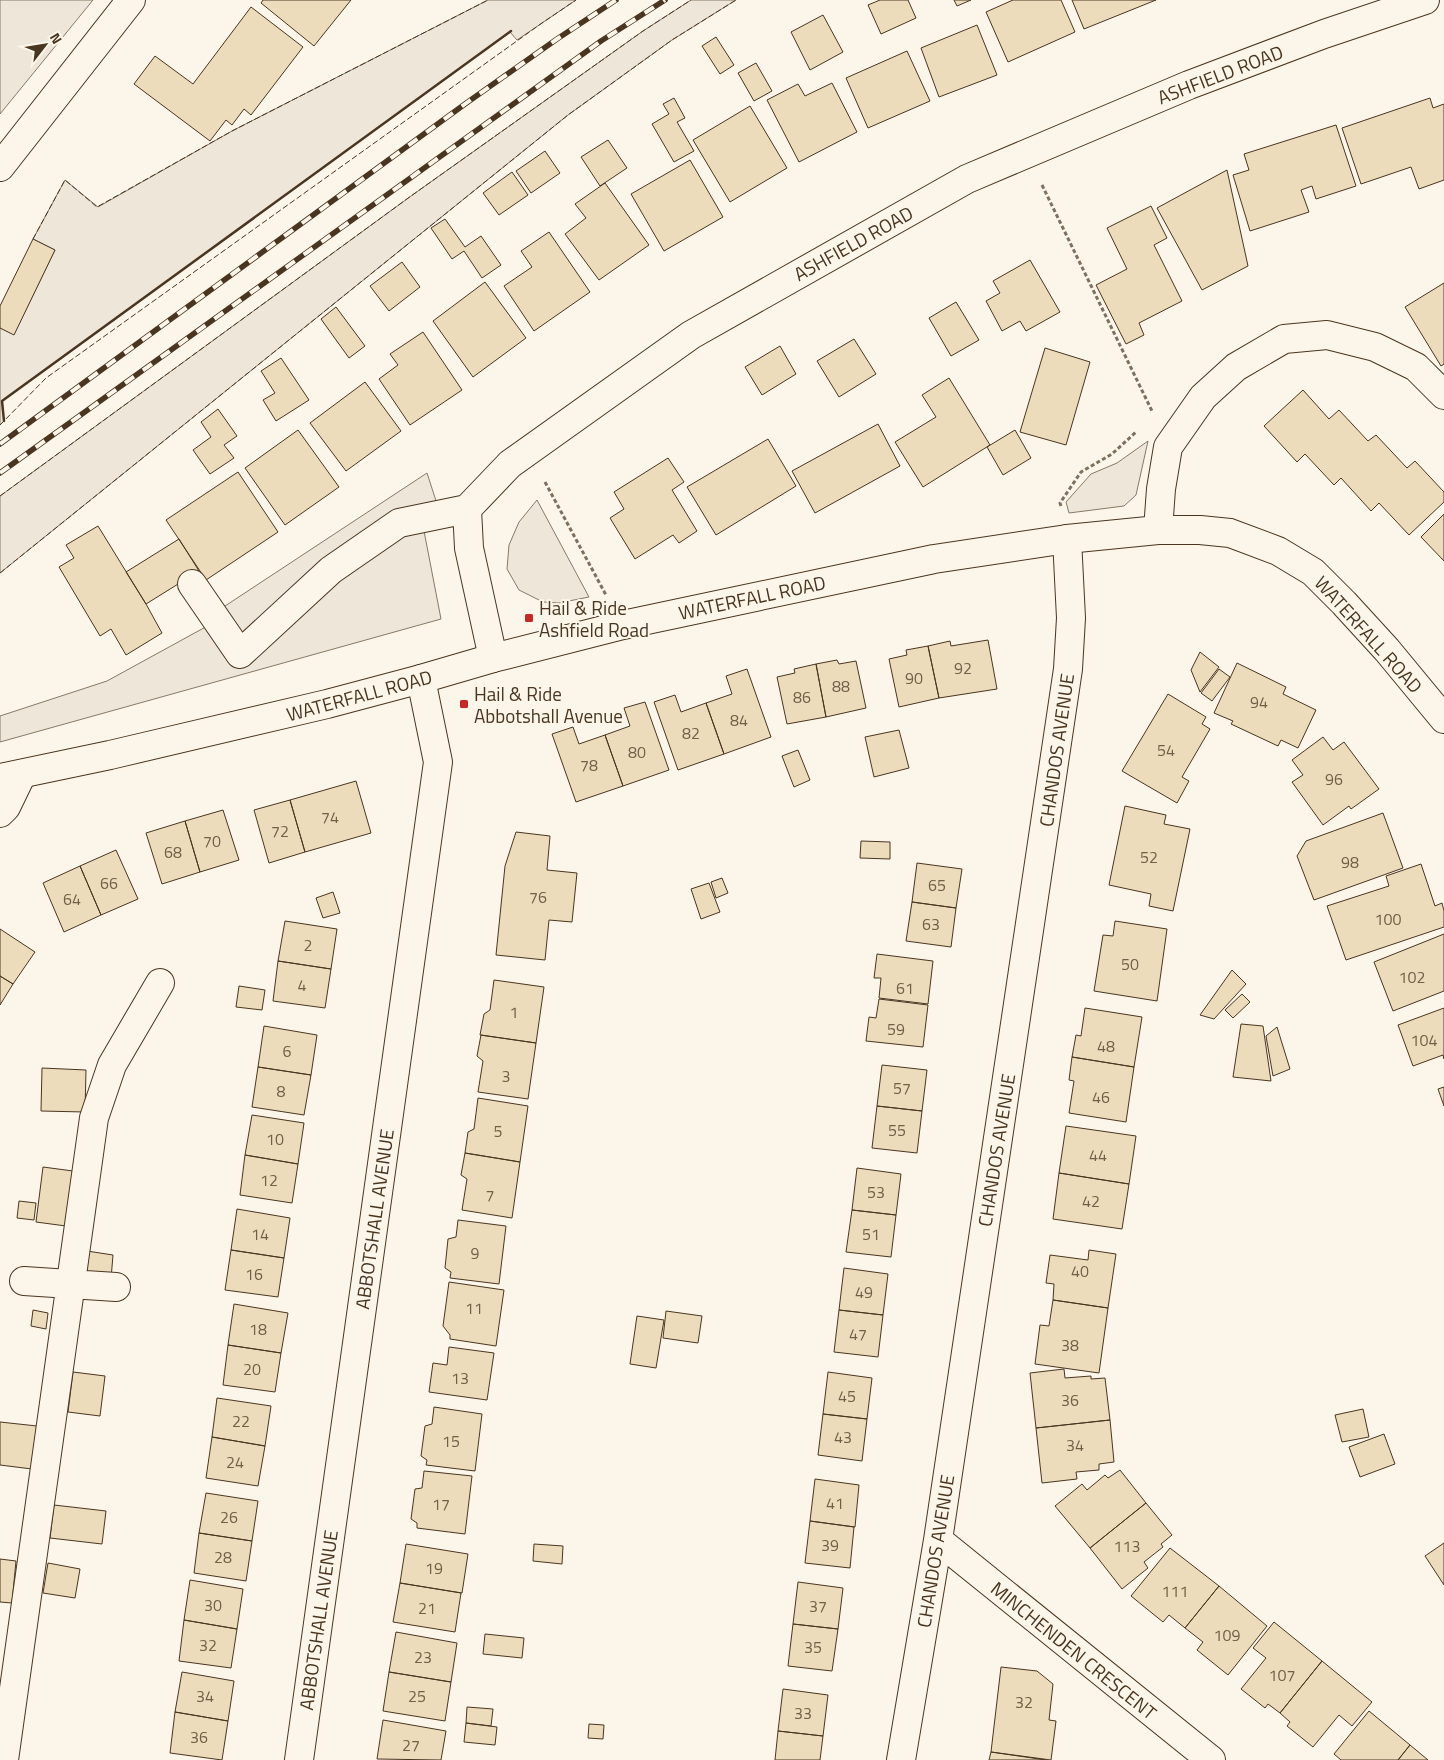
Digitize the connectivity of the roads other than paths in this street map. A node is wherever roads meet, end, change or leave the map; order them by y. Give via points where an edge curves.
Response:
1 (131, 0) edge
2 (1425, 0) edge
3 (0, 167) edge
4 (1444, 395) edge
5 (467, 509) junction
6 (1158, 530) junction
7 (1067, 539) junction
8 (192, 584) dead end
9 (493, 658) junction
10 (421, 680) junction
11 (1444, 720) edge
12 (11, 776) edge
13 (0, 813) edge
14 (160, 982) dead end
15 (24, 1281) dead end
16 (71, 1284) junction
17 (116, 1286) dead end
18 (938, 1540) junction
19 (4, 1760) edge
20 (299, 1760) edge
21 (901, 1760) edge
22 (1211, 1760) edge

1 - 3 street
2 - 5 street, ASHFIELD ROAD via 1189,84 968,179 691,335 510,464
4 - 6 street via 1416,367 1375,346 1327,335 1284,339 1236,367 1202,397 1168,447
5 - 8 street via 399,523 331,570 240,654
5 - 9 street via 469,548
6 - 7 street, WATERFALL ROAD
6 - 11 street, WATERFALL ROAD via 1230,533 1278,551 1313,572 1387,650
7 - 9 street, WATERFALL ROAD via 934,558 623,625
7 - 18 street, CHANDOS AVENUE via 1071,618 1068,669
9 - 10 street, WATERFALL ROAD
10 - 12 street, WATERFALL ROAD via 317,707
10 - 20 street, ABBOTSHALL AVENUE via 438,762
12 - 13 street via 6,807
14 - 16 street via 112,1065 94,1118
15 - 16 street
16 - 17 street
16 - 19 street
18 - 21 street, CHANDOS AVENUE
18 - 22 street, MINCHENDEN CRESCENT

